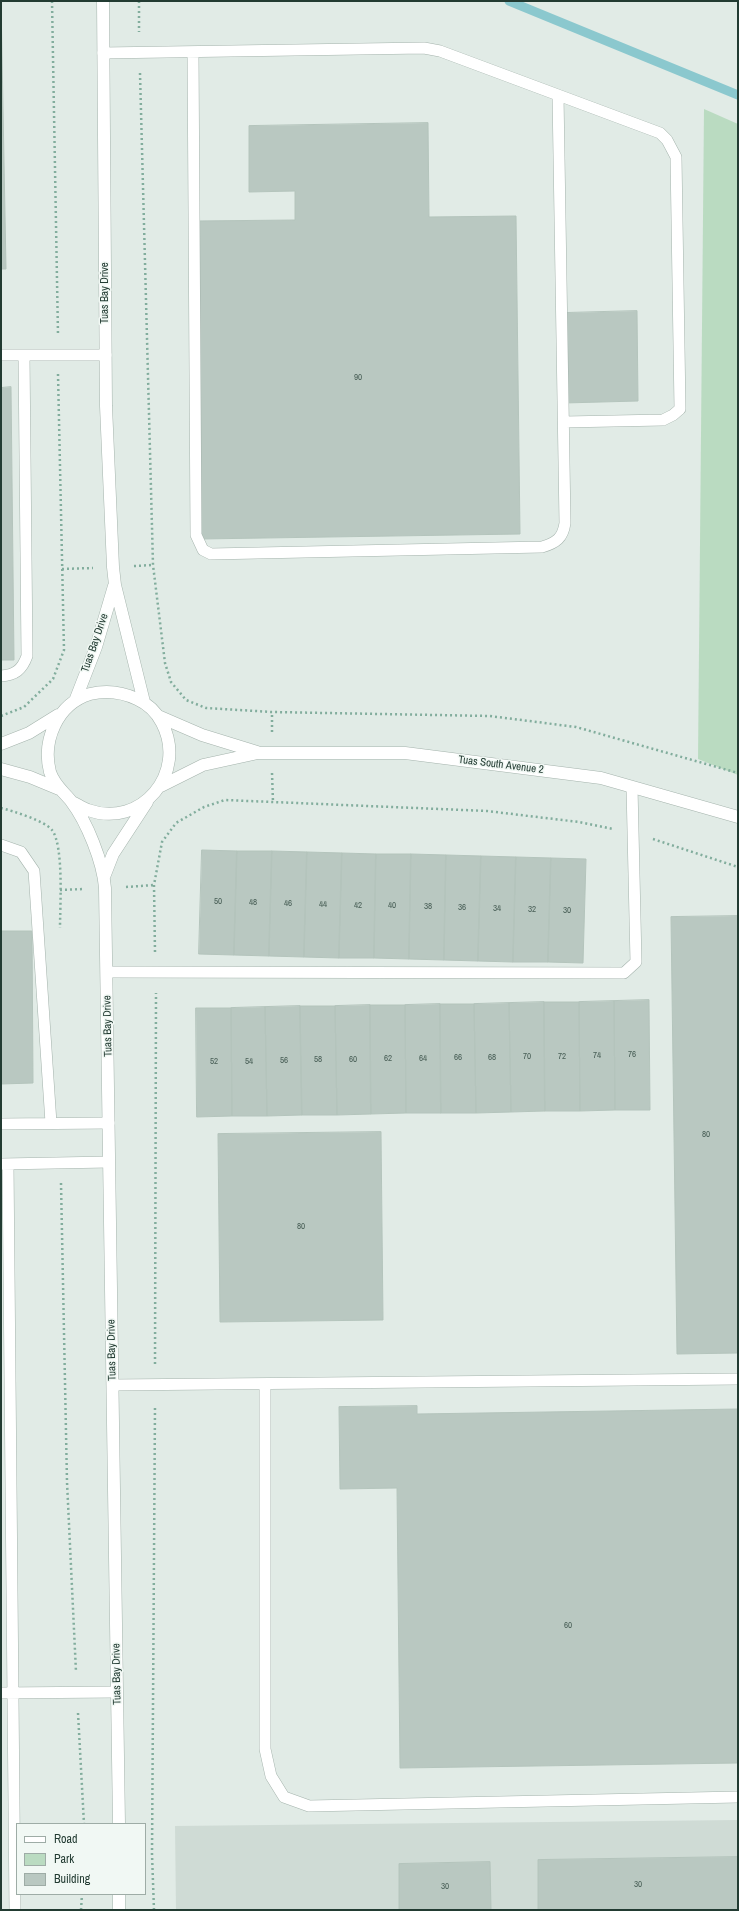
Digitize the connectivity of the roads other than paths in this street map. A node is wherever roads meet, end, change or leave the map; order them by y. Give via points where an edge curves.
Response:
1 (103, 1) edge
2 (193, 52) junction
3 (103, 53) junction
4 (558, 95) junction
5 (1, 355) edge
6 (24, 355) junction
7 (106, 355) junction
8 (564, 422) junction
9 (115, 585) junction
10 (1, 676) edge
11 (75, 702) junction
12 (144, 702) junction
13 (63, 712) junction
14 (158, 716) junction
15 (1, 744) edge
16 (258, 752) junction
17 (1, 769) edge
18 (161, 786) junction
19 (632, 787) junction
20 (59, 789) junction
21 (150, 798) junction
22 (72, 802) junction
23 (738, 817) edge
24 (1, 845) edge
25 (104, 876) junction
26 (107, 972) junction
27 (51, 1123) junction
28 (109, 1123) junction
29 (1, 1124) edge
30 (110, 1162) junction
31 (4, 1164) edge
32 (738, 1379) edge
33 (266, 1384) junction
34 (113, 1385) junction
35 (6, 1424) edge
36 (117, 1692) junction
37 (1, 1693) edge
38 (13, 1693) junction
39 (738, 1797) edge
40 (119, 1823) edge
41 (16, 1846) edge
42 (119, 1895) edge
43 (15, 1910) edge
44 (119, 1910) edge

1 - 3 street, Tuas Bay Drive
2 - 3 lane
2 - 4 lane via 424,48 440,51
2 - 8 lane via 196,535 203,550 211,554 542,547 553,544 564,532 565,523
3 - 7 street, Tuas Bay Drive
4 - 8 lane
4 - 8 lane via 660,133 672,147 676,158 680,409 663,420
5 - 6 lane
6 - 7 lane
6 - 10 lane via 27,656 24,666 15,674
7 - 9 street, Tuas Bay Drive
9 - 11 street, Tuas Bay Drive via 96,647
9 - 12 street, Tuas Bay Drive
11 - 12 street via 89,694 105,691 125,693
11 - 13 street
12 - 14 street
13 - 15 street via 29,733
13 - 20 street via 54,725 47,756 51,774
14 - 16 street, Tuas South Avenue 2 via 202,735
14 - 18 street via 168,734 171,754 168,771
16 - 18 street, Tuas South Avenue 2 via 203,765
16 - 19 street, Tuas South Avenue 2 via 405,753 601,778
17 - 20 street
18 - 21 street
19 - 23 street, Tuas South Avenue 2
19 - 26 lane via 636,962 624,973
20 - 22 street
21 - 22 street via 137,807 121,813 105,814 87,810
21 - 25 street, Tuas Bay Drive via 113,854
22 - 25 street, Tuas Bay Drive via 92,839
24 - 27 lane via 21,852 34,871
25 - 26 street, Tuas Bay Drive
26 - 28 street, Tuas Bay Drive
27 - 28 lane
27 - 29 lane
28 - 30 street, Tuas Bay Drive
30 - 31 lane
30 - 34 street, Tuas Bay Drive
31 - 35 lane
32 - 33 lane
33 - 34 lane
33 - 39 lane via 265,1749 270,1776 284,1797 309,1806
34 - 36 street, Tuas Bay Drive
35 - 38 lane
36 - 38 lane
36 - 40 street, Tuas Bay Drive
37 - 38 lane
38 - 41 lane
41 - 43 lane
42 - 44 street

